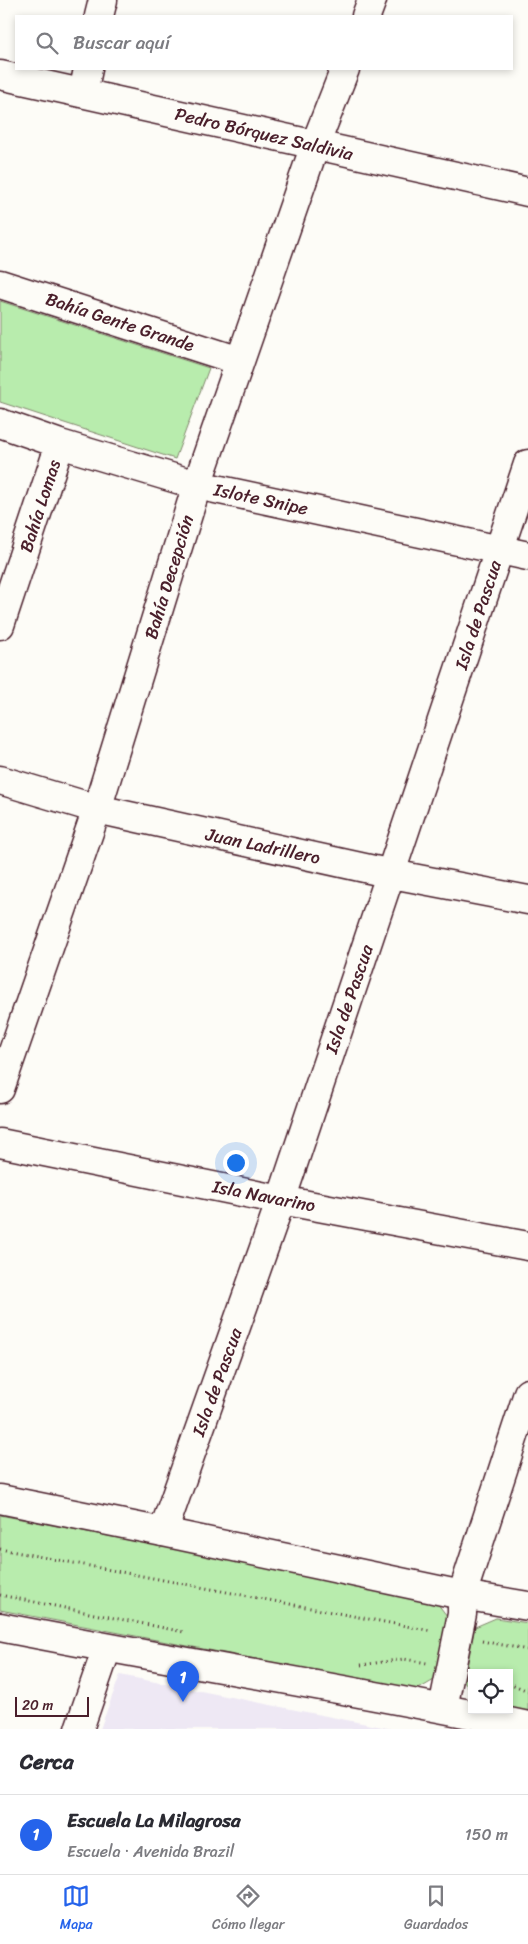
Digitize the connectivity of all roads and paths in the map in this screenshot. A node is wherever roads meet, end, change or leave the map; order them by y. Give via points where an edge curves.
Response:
1 (103, 0) edge
2 (372, 0) edge
3 (99, 15) edge
4 (366, 15) edge
5 (345, 70) edge
6 (0, 75) edge
7 (85, 81) edge
8 (315, 145) junction
9 (528, 192) edge
10 (0, 284) edge
11 (240, 361) junction
12 (0, 423) edge
13 (60, 444) junction
14 (528, 464) edge
15 (197, 485) junction
16 (499, 551) junction
17 (528, 556) edge
18 (0, 625) edge
19 (0, 780) edge
20 (97, 809) junction
21 (392, 874) junction
22 (528, 900) edge
23 (0, 1088) edge
24 (0, 1143) edge
25 (281, 1200) junction
26 (528, 1246) edge
27 (528, 1393) edge
28 (0, 1500) edge
29 (164, 1532) junction
30 (0, 1549) edge
31 (462, 1594) junction
32 (0, 1595) edge
33 (528, 1606) edge
34 (0, 1627) edge
35 (191, 1634) dead end
36 (458, 1636) junction
37 (107, 1648) junction
38 (528, 1650) edge
39 (353, 1667) dead end
40 (451, 1667) junction
41 (468, 1670) edge
42 (513, 1685) edge
43 (528, 1691) edge
44 (443, 1708) junction
45 (528, 1726) edge
46 (78, 1729) edge

1 - 3 street
2 - 4 street
5 - 8 street, Bahía Decepción
6 - 7 street, Pedro Bórquez Saldivia
7 - 8 street, Pedro Bórquez Saldivia
8 - 9 street, Pedro Bórquez Saldivia
8 - 11 street, Bahía Decepción
10 - 11 street, Bahía Gente Grande
11 - 15 street, Bahía Decepción
12 - 13 street, Islote Snipe
13 - 15 street, Islote Snipe
13 - 18 street, Bahía Lomas
14 - 16 street, Isla de Pascua
15 - 16 street, Islote Snipe
15 - 20 street, Bahía Decepción
16 - 17 street, Islote Snipe
16 - 21 street, Isla de Pascua
19 - 20 street, Juan Ladrillero
20 - 21 street, Juan Ladrillero
20 - 23 street, Bahía Decepción
21 - 22 street, Juan Ladrillero
21 - 25 street, Isla de Pascua
24 - 25 street, Isla Navarino
25 - 26 street, Isla Navarino
25 - 29 street, Isla de Pascua
27 - 31 street
28 - 29 street
29 - 31 street
30 - 36 path
31 - 33 street
31 - 36 street
32 - 35 path
34 - 37 street
36 - 38 path
36 - 40 street
37 - 44 street
37 - 46 street
39 - 40 path via 404,1659
40 - 41 path
40 - 44 street
42 - 43 path
44 - 45 street

